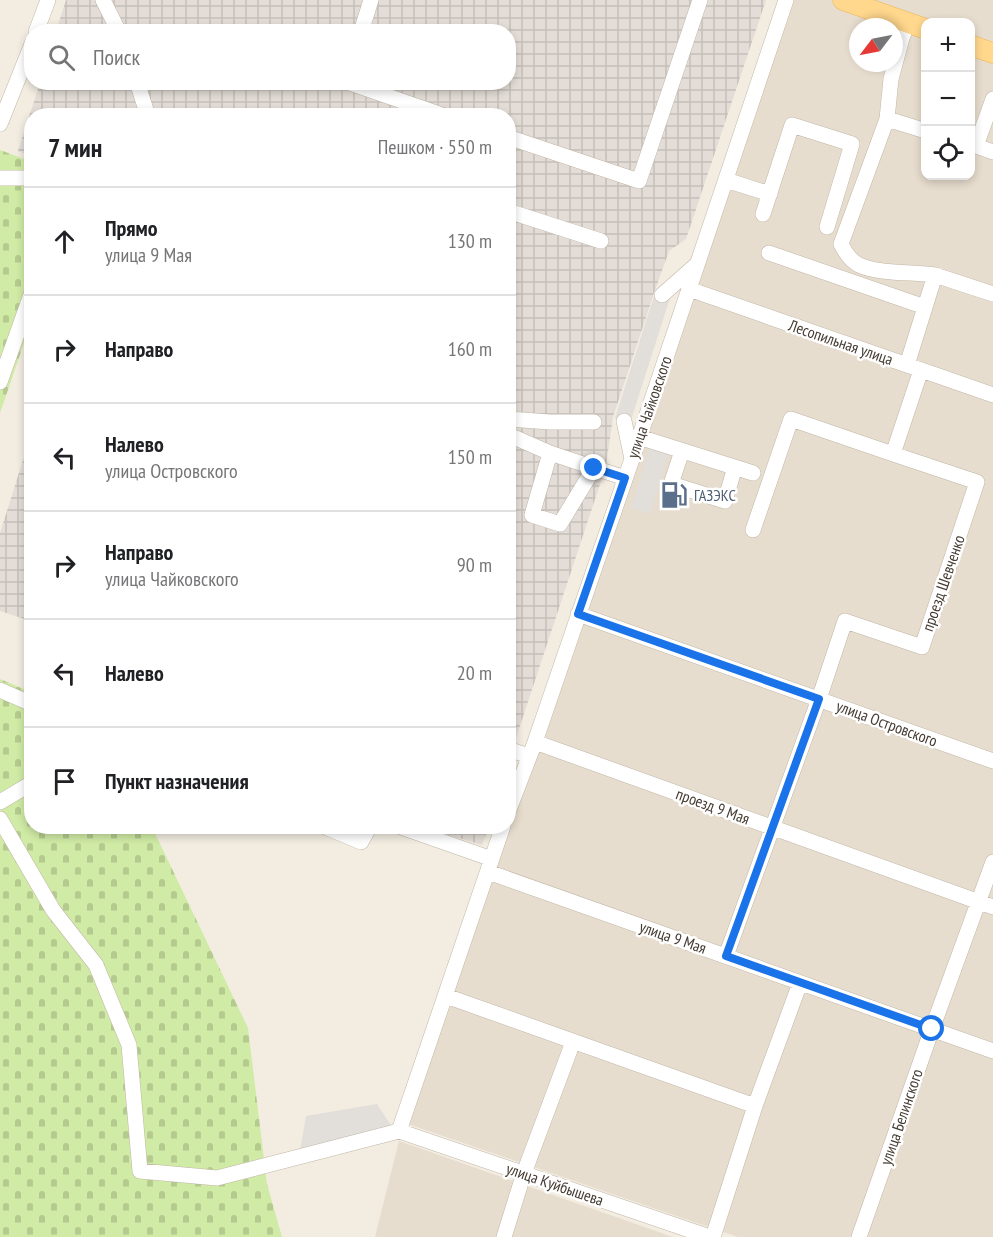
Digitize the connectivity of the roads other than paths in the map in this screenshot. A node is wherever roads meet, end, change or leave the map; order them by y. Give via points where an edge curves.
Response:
1 (48, 0) edge
2 (103, 0) edge
3 (371, 0) edge
4 (700, 0) edge
5 (786, 0) edge
6 (843, 0) edge
7 (39, 24) edge
8 (115, 24) edge
9 (364, 24) edge
10 (917, 26) edge
11 (975, 47) edge
12 (993, 53) edge
13 (24, 64) edge
14 (140, 90) edge
15 (370, 90) edge
16 (993, 99) edge
17 (145, 108) edge
18 (422, 108) edge
19 (887, 119) junction
20 (0, 124) edge
21 (921, 129) edge
22 (516, 140) edge
23 (975, 140) edge
24 (975, 146) edge
25 (993, 152) edge
26 (0, 178) edge
27 (24, 178) edge
28 (726, 180) junction
29 (770, 194) junction
30 (516, 214) edge
31 (763, 214) dead end
32 (827, 227) dead end
33 (601, 241) dead end
34 (769, 253) dead end
35 (698, 263) junction
36 (935, 274) junction
37 (689, 289) junction
38 (993, 294) edge
39 (662, 295) dead end
40 (925, 308) junction
41 (24, 314) edge
42 (914, 367) junction
43 (0, 382) edge
44 (993, 395) edge
45 (516, 420) edge
46 (624, 421) dead end
47 (594, 423) dead end
48 (639, 437) junction
49 (516, 438) edge
50 (682, 451) junction
51 (550, 453) junction
52 (893, 454) junction
53 (632, 459) junction
54 (735, 467) junction
55 (594, 468) junction
56 (753, 472) dead end
57 (625, 478) junction
58 (753, 530) dead end
59 (578, 614) junction
60 (0, 690) edge
61 (819, 699) junction
62 (24, 700) edge
63 (516, 749) edge
64 (532, 749) junction
65 (993, 761) edge
66 (24, 788) edge
67 (516, 791) edge
68 (0, 802) edge
69 (0, 819) edge
70 (771, 827) junction
71 (342, 834) edge
72 (366, 834) edge
73 (416, 834) edge
74 (500, 834) edge
75 (993, 862) edge
76 (490, 866) junction
77 (986, 904) edge
78 (726, 956) junction
79 (800, 983) junction
80 (446, 996) junction
81 (932, 1029) junction
82 (573, 1042) junction
83 (993, 1051) edge
84 (755, 1106) junction
85 (399, 1131) junction
86 (524, 1173) junction
87 (504, 1237) edge
88 (711, 1237) edge
89 (859, 1237) edge

1 - 7 street
2 - 8 street
3 - 9 street
4 - 22 street via 639,181
5 - 28 street, улица Чайковского
6 - 10 main road
10 - 19 street via 902,38 891,78
11 - 12 main road
13 - 20 street
14 - 17 street
15 - 18 street
16 - 23 street
19 - 21 street
19 - 36 street via 841,244 858,264 878,270
24 - 25 street
26 - 27 street
28 - 29 street
28 - 35 street, улица Чайковского
29 - 31 street
29 - 32 street via 792,125 852,144
30 - 33 street
34 - 40 street
35 - 37 street, улица Чайковского
35 - 39 street
36 - 38 street
36 - 40 street
37 - 42 street, Лесопильная улица
37 - 48 street, улица Чайковского
40 - 42 street
41 - 43 street
42 - 44 street, Лесопильная улица
42 - 52 street
45 - 47 street
46 - 53 street
48 - 50 street
48 - 53 street, улица Чайковского
49 - 51 street
50 - 54 street
50 - 54 street via 671,484 725,501
51 - 55 street
51 - 55 street via 532,515 560,524
52 - 58 street, проезд Шевченко via 790,419
52 - 61 street, проезд Шевченко via 977,482 921,647 845,621
53 - 57 street, улица Чайковского
54 - 56 street
55 - 57 street
57 - 59 street, улица Чайковского
59 - 61 street, улица Островского
59 - 64 street, улица Чайковского
60 - 62 street
61 - 65 street, улица Островского
61 - 70 street
63 - 64 street, проезд 9 Мая
64 - 67 street, улица Чайковского
64 - 70 street, проезд 9 Мая
66 - 68 street
69 - 85 street via 53,910 96,965 129,1046 140,1171 217,1178
70 - 77 street, проезд 9 Мая
70 - 78 street
71 - 72 street via 361,842
73 - 76 street, улица 9 Мая
74 - 76 street
75 - 77 street, улица Белинского
76 - 78 street, улица 9 Мая
76 - 80 street
77 - 81 street, улица Белинского
78 - 79 street, улица 9 Мая
79 - 81 street, улица 9 Мая
79 - 84 street
80 - 82 street
80 - 85 street
81 - 83 street, улица 9 Мая
81 - 89 street, улица Белинского
82 - 84 street
82 - 86 street
84 - 88 street
85 - 86 street, улица Куйбышева
86 - 87 street
86 - 88 street, улица Куйбышева

